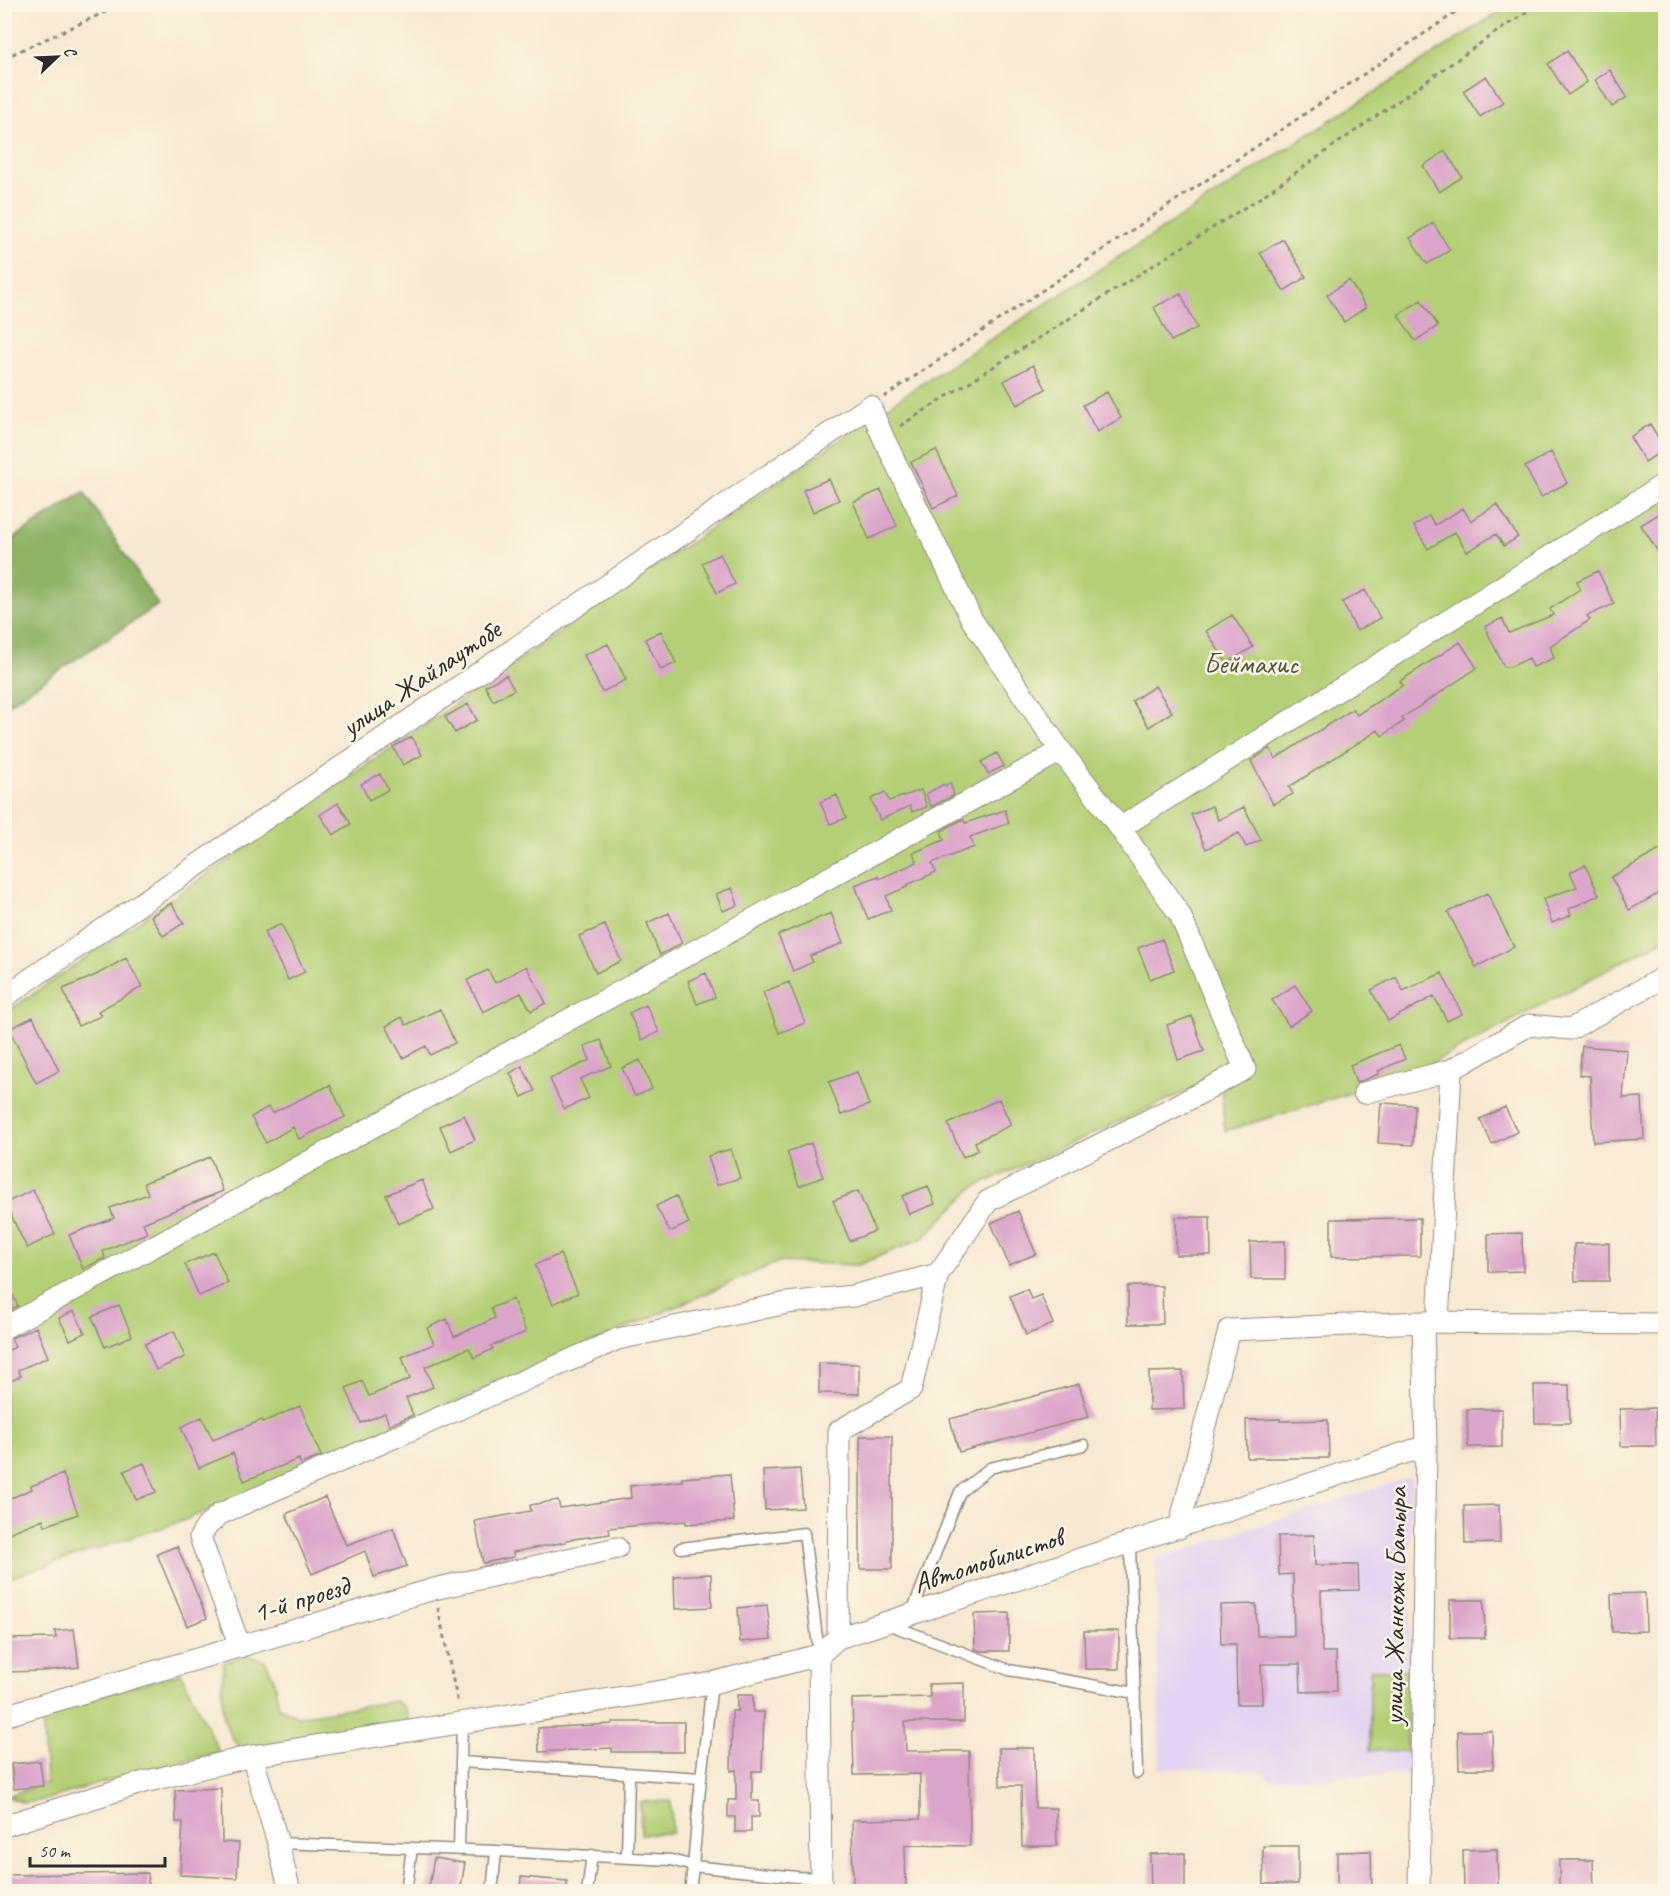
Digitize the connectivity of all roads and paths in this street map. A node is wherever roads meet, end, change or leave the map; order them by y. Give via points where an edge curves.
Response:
1 (123, 4) edge
2 (1468, 4) edge
3 (1539, 4) edge
4 (4, 58) edge
5 (870, 406) junction
6 (883, 437) junction
7 (1665, 483) edge
8 (1061, 751) junction
9 (1120, 828) junction
10 (1665, 976) edge
11 (4, 997) edge
12 (1451, 1070) junction
13 (1364, 1093) dead end
14 (938, 1274) junction
15 (1431, 1322) junction
16 (1665, 1324) edge
17 (4, 1328) edge
18 (1084, 1445) dead end
19 (1426, 1446) junction
20 (1179, 1528) junction
21 (1130, 1544) junction
22 (617, 1548) dead end
23 (681, 1548) dead end
24 (434, 1589) junction
25 (911, 1614) junction
26 (885, 1623) junction
27 (838, 1638) junction
28 (240, 1647) junction
29 (819, 1655) junction
30 (712, 1683) junction
31 (1135, 1693) junction
32 (4, 1716) edge
33 (462, 1723) junction
34 (252, 1756) junction
35 (461, 1762) junction
36 (1137, 1773) dead end
37 (629, 1774) junction
38 (701, 1778) junction
39 (4, 1826) edge
40 (278, 1843) junction
41 (412, 1848) junction
42 (459, 1850) junction
43 (496, 1851) junction
44 (592, 1855) junction
45 (627, 1857) junction
46 (693, 1866) junction
47 (821, 1885) edge
48 (290, 1892) edge
49 (406, 1892) edge
50 (492, 1892) edge
51 (587, 1892) edge
52 (690, 1892) edge
53 (1419, 1892) edge

1 - 4 path
2 - 5 path
3 - 6 path via 1258,199
5 - 6 street
5 - 11 street, улица Жайлаутобе
6 - 8 street via 972,620
7 - 9 street
8 - 9 street
8 - 17 street
9 - 14 street via 1180,915 1245,1069 988,1201
10 - 12 street via 1571,1029 1529,1025
12 - 13 street
12 - 15 street, улица Жанкожи Батыра
14 - 27 street via 911,1389 839,1431
14 - 28 street via 853,1296 787,1304 618,1339 220,1514 200,1537
15 - 16 street
15 - 19 street, улица Жанкожи Батыра
15 - 20 street via 1229,1330
18 - 25 lane via 990,1468 960,1492
19 - 20 street, Автомобилистов
19 - 53 street, улица Жанкожи Батыра
20 - 21 street, Автомобилистов
21 - 25 street, Автомобилистов
21 - 31 lane
22 - 24 street, 1-й проезд
23 - 29 lane via 804,1533
24 - 28 street, 1-й проезд
24 - 33 path
25 - 26 street, Автомобилистов
26 - 27 street, Автомобилистов
26 - 31 lane via 1009,1670
27 - 29 street, Автомобилистов
28 - 32 street, 1-й проезд
29 - 30 street
29 - 47 street
30 - 33 street
30 - 38 lane
31 - 36 lane
33 - 34 street
33 - 35 lane
34 - 39 street via 144,1782
34 - 40 street
35 - 37 lane
35 - 42 lane
37 - 38 lane
37 - 45 lane
38 - 46 lane
40 - 41 lane
40 - 48 street
41 - 42 lane
41 - 49 lane
42 - 43 lane
43 - 44 lane
43 - 50 lane
44 - 45 lane
44 - 51 lane
45 - 46 lane
46 - 47 lane via 798,1878
46 - 52 lane

